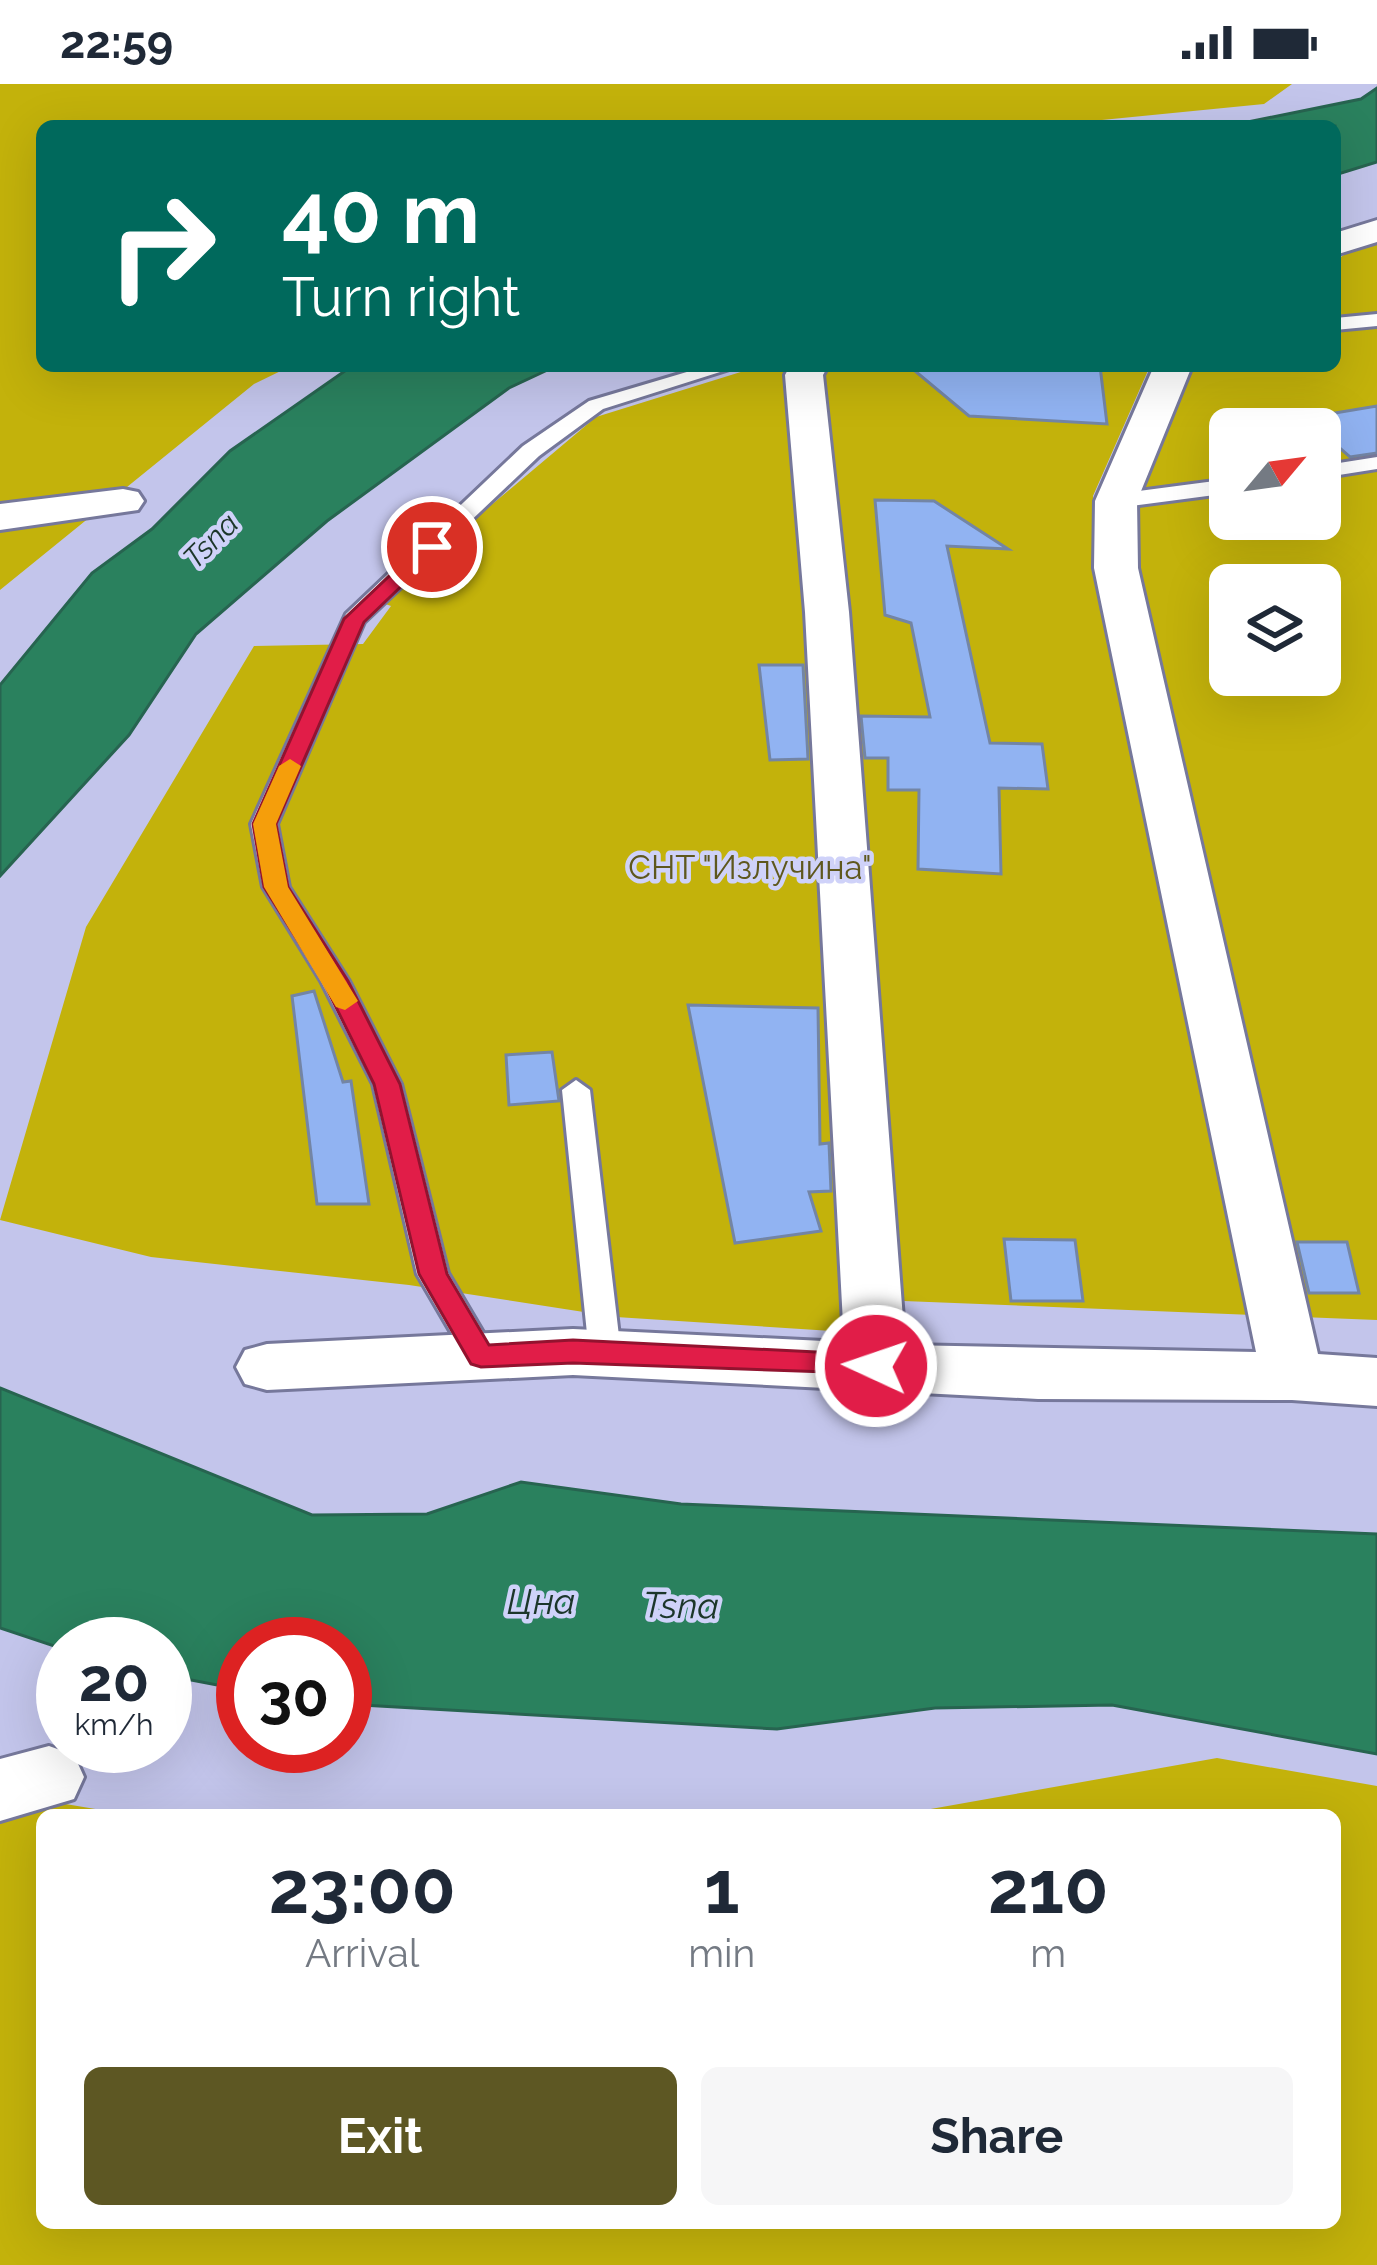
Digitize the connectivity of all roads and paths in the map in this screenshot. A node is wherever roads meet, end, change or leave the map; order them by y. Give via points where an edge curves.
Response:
1 (1377, 231) edge
2 (1341, 241) edge
3 (1377, 320) edge
4 (1341, 323) edge
5 (708, 372) edge
6 (806, 372) edge
7 (1170, 372) edge
8 (1377, 463) edge
9 (1341, 469) edge
10 (1209, 489) edge
11 (123, 501) dead end
12 (1116, 501) junction
13 (0, 518) edge
14 (576, 1090) dead end
15 (604, 1353) junction
16 (481, 1356) junction
17 (876, 1366) junction
18 (267, 1367) dead end
19 (1292, 1376) junction
20 (1377, 1382) edge

1 - 2 street
3 - 4 lane
5 - 16 lane via 596,405 530,451 355,619 265,824 276,887 387,1084 433,1274
6 - 17 street
7 - 12 street
8 - 9 lane
10 - 12 lane
11 - 13 street
12 - 19 street via 1116,568 1131,652
14 - 15 lane
15 - 16 street
15 - 17 street
16 - 18 street
17 - 19 street
19 - 20 street

